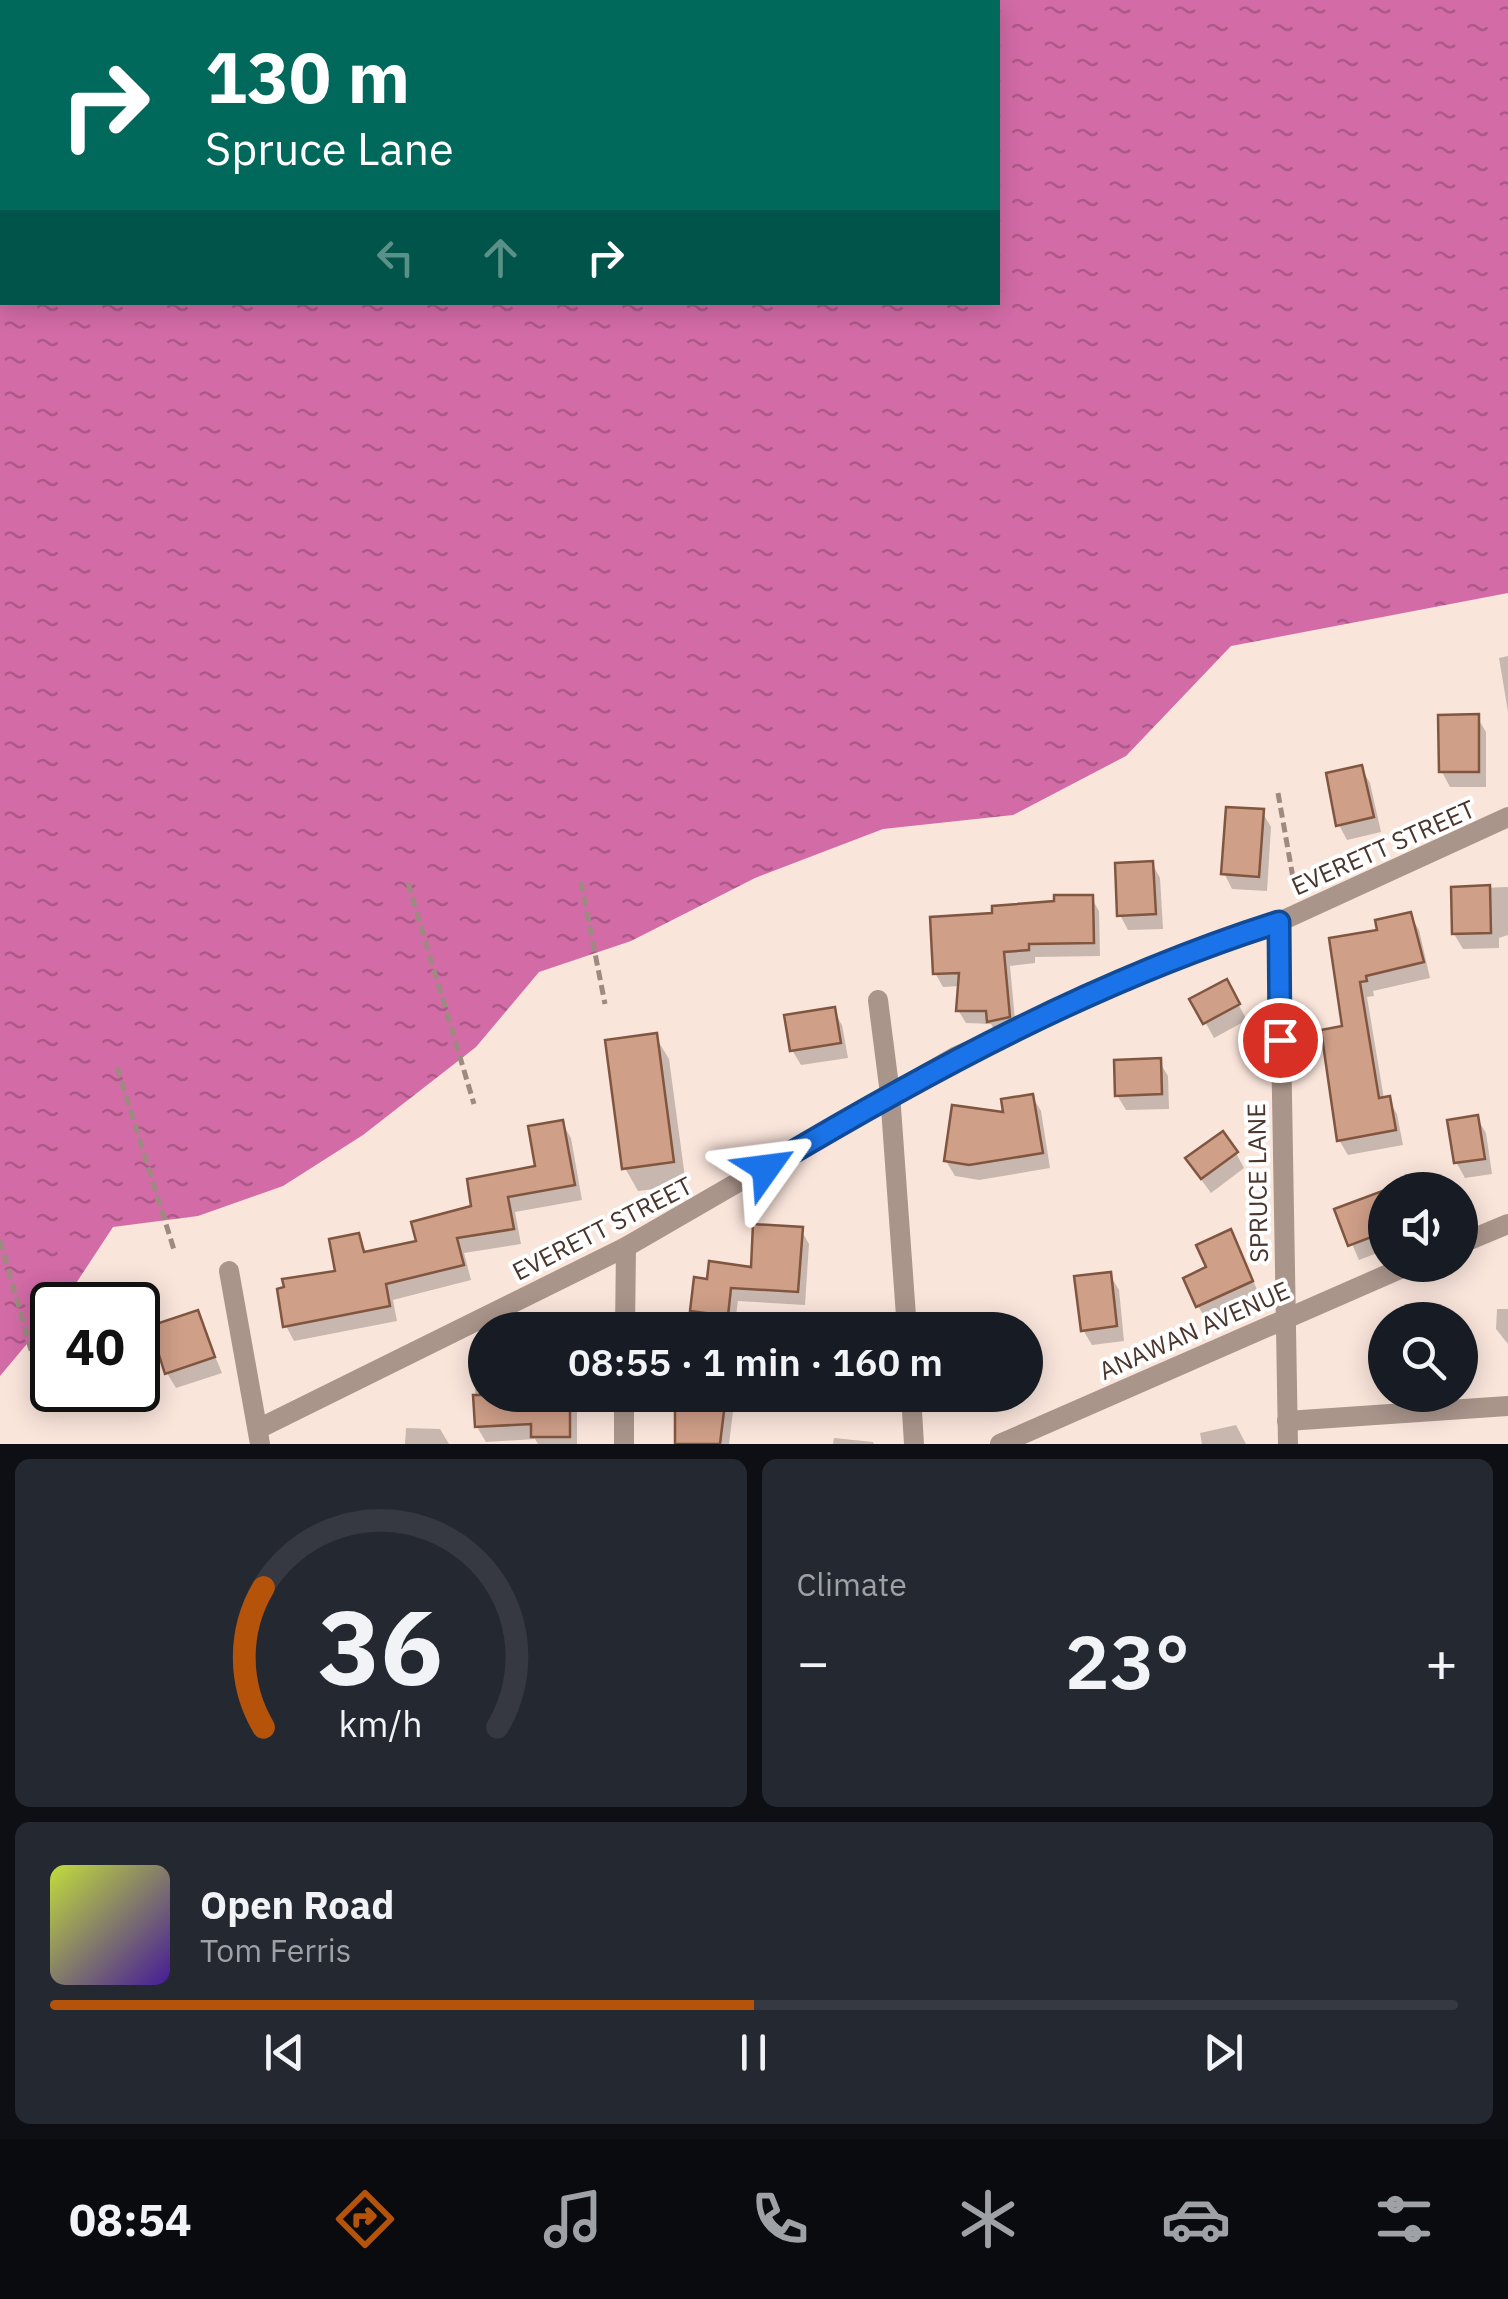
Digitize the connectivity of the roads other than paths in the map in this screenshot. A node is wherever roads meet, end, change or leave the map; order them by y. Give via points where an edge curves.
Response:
1 (1508, 817) edge
2 (1279, 922) junction
3 (878, 1000) dead end
4 (890, 1094) junction
5 (1508, 1224) edge
6 (1478, 1236) edge
7 (626, 1247) junction
8 (229, 1271) dead end
9 (1368, 1282) edge
10 (625, 1312) edge
11 (905, 1312) edge
12 (1284, 1317) junction
13 (1508, 1406) edge
14 (624, 1412) edge
15 (912, 1412) edge
16 (1287, 1421) junction
17 (260, 1436) edge
18 (624, 1444) edge
19 (914, 1444) edge
20 (1000, 1444) edge
21 (1288, 1444) edge

1 - 2 street, EVERETT STREET
2 - 4 street, EVERETT STREET via 1206,945 955,1057
2 - 12 street, SPRUCE LANE
3 - 4 street
4 - 7 street, EVERETT STREET
4 - 11 street
5 - 6 street
7 - 10 street
7 - 17 street, EVERETT STREET
8 - 17 street
9 - 12 street, ANAWAN AVENUE
12 - 16 street, SPRUCE LANE
12 - 20 street, ANAWAN AVENUE
13 - 16 street
14 - 18 street
15 - 19 street
16 - 21 street, SPRUCE LANE

